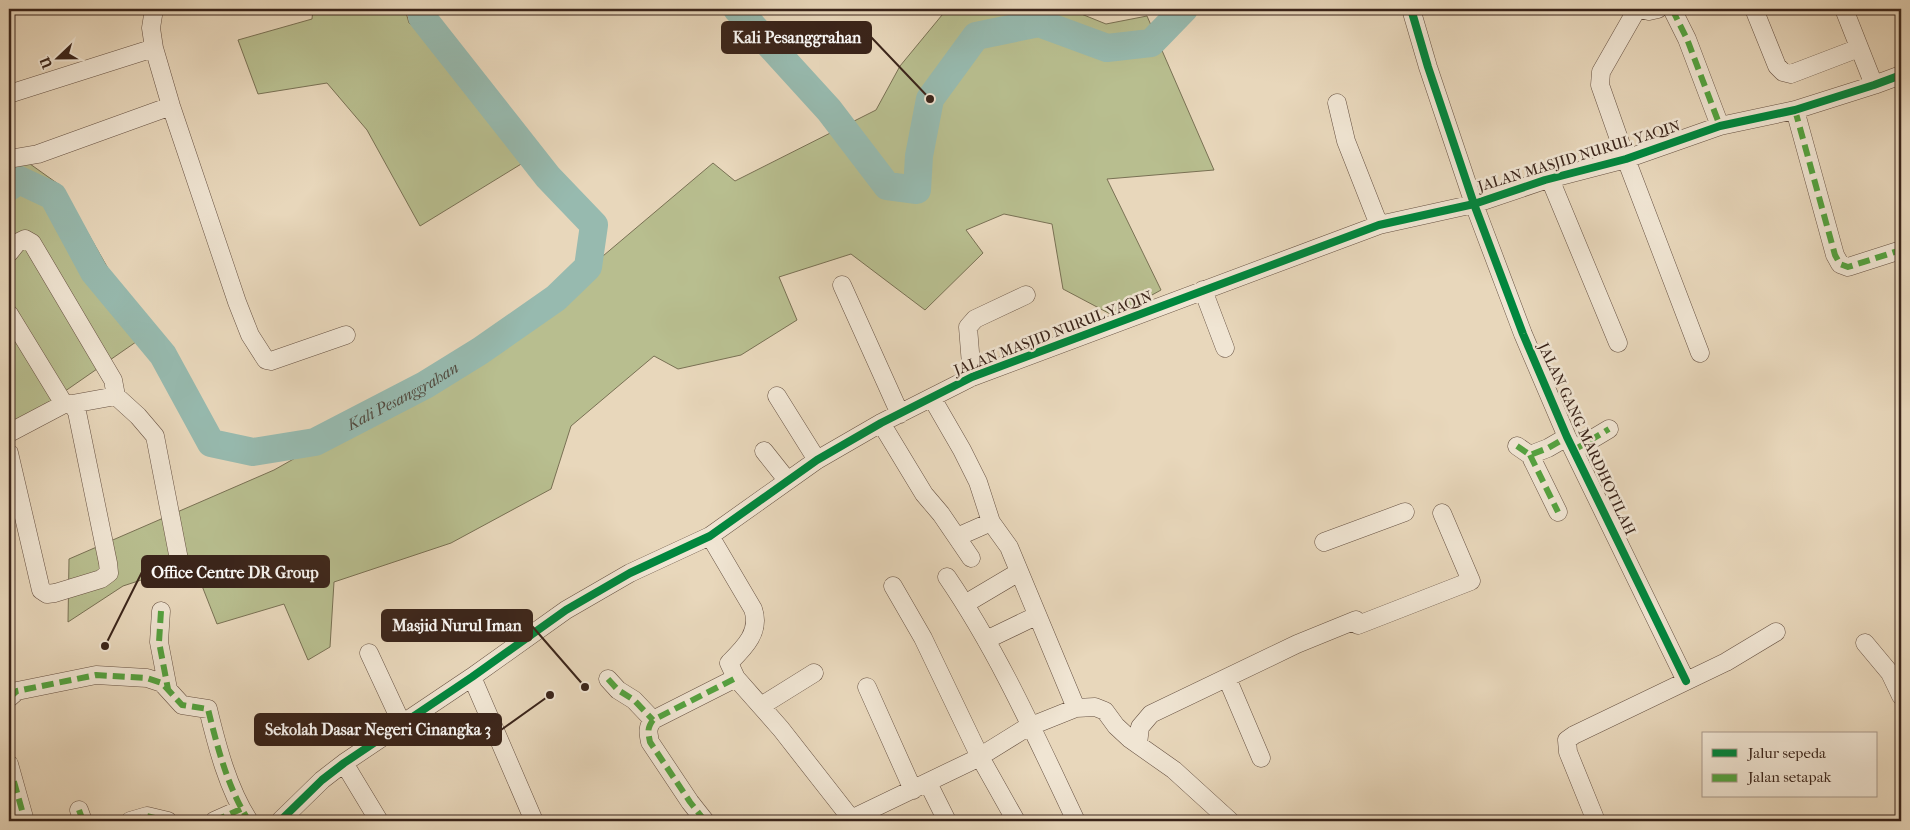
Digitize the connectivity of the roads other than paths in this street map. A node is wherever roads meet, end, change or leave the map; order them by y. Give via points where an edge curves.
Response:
1 (154, 9) edge
2 (1411, 9) edge
3 (1637, 9) edge
4 (1641, 9) edge
5 (1658, 9) edge
6 (1672, 9) edge
7 (1754, 9) edge
8 (1844, 9) edge
9 (154, 48) junction
10 (1859, 48) junction
11 (1901, 74) edge
12 (1874, 85) junction
13 (9, 94) edge
14 (1337, 104) dead end
15 (171, 106) junction
16 (1795, 110) junction
17 (1720, 126) junction
18 (9, 159) edge
19 (1626, 159) junction
20 (1550, 179) junction
21 (1474, 204) junction
22 (1378, 224) junction
23 (1901, 250) edge
24 (9, 252) edge
25 (842, 285) dead end
26 (1203, 290) junction
27 (1026, 295) dead end
28 (9, 314) edge
29 (346, 335) dead end
30 (1618, 343) dead end
31 (1225, 348) dead end
32 (1700, 353) dead end
33 (972, 378) junction
34 (116, 396) junction
35 (777, 396) dead end
36 (932, 398) junction
37 (68, 404) junction
38 (900, 414) junction
39 (881, 423) junction
40 (1609, 429) dead end
41 (9, 433) edge
42 (1571, 444) junction
43 (764, 452) dead end
44 (9, 453) edge
45 (817, 460) junction
46 (787, 480) junction
47 (1405, 512) dead end
48 (1558, 512) dead end
49 (1442, 513) dead end
50 (991, 522) junction
51 (710, 536) junction
52 (957, 537) junction
53 (1324, 542) dead end
54 (971, 558) dead end
55 (182, 570) dead end
56 (1019, 572) junction
57 (948, 577) dead end
58 (892, 586) dead end
59 (965, 604) junction
60 (161, 611) dead end
61 (1036, 616) junction
62 (1776, 632) dead end
63 (986, 640) junction
64 (1865, 642) dead end
65 (369, 653) dead end
66 (814, 673) dead end
67 (472, 677) junction
68 (736, 678) junction
69 (1226, 678) junction
70 (608, 680) dead end
71 (1686, 681) junction
72 (867, 687) dead end
73 (168, 689) junction
74 (1901, 696) edge
75 (9, 698) edge
76 (761, 706) junction
77 (1076, 708) junction
78 (654, 720) junction
79 (402, 724) junction
80 (1031, 726) junction
81 (1138, 744) junction
82 (980, 757) junction
83 (1260, 758) dead end
84 (344, 763) junction
85 (9, 764) edge
86 (921, 787) junction
87 (245, 815) edge
88 (852, 820) edge
89 (25, 821) edge
90 (130, 821) edge
91 (168, 821) edge
92 (214, 821) edge
93 (280, 821) edge
94 (379, 821) edge
95 (534, 821) edge
96 (705, 821) edge
97 (947, 821) edge
98 (1016, 821) edge
99 (1076, 821) edge
100 (1230, 821) edge
101 (1596, 821) edge

1 - 9 street via 151,28
2 - 21 street, JALAN GANG MARDHOTILAH
3 - 19 street via 1599,78
4 - 5 street
6 - 17 street via 1688,38
7 - 10 street via 1777,66 1783,72 1791,74
8 - 10 street
9 - 13 street
9 - 15 street
10 - 12 street
11 - 12 street, JALAN MASJID NURUL YAQIN
12 - 16 street, JALAN MASJID NURUL YAQIN
14 - 22 street via 1346,141
15 - 18 street via 38,154
15 - 29 street via 237,302 250,335 266,360
16 - 17 street, JALAN MASJID NURUL YAQIN
16 - 23 street via 1840,264 1848,267
17 - 19 street, JALAN MASJID NURUL YAQIN
19 - 20 street, JALAN MASJID NURUL YAQIN
19 - 32 street
20 - 21 street, JALAN MASJID NURUL YAQIN
20 - 30 street
21 - 22 street, JALAN MASJID NURUL YAQIN
21 - 42 street, JALAN GANG MARDHOTILAH via 1523,334
22 - 26 street, JALAN MASJID NURUL YAQIN
24 - 34 street via 24,240 32,243 113,380
25 - 38 street
26 - 31 street
26 - 33 street, JALAN MASJID NURUL YAQIN
27 - 33 street via 975,319 968,327
28 - 37 street
33 - 36 street, JALAN MASJID NURUL YAQIN
34 - 37 street
34 - 55 street via 154,436
35 - 45 street
36 - 38 street, JALAN MASJID NURUL YAQIN
36 - 50 street via 978,482
37 - 41 street
37 - 44 street via 76,412 108,563 108,573 101,579 56,593 47,594 41,590
38 - 39 street, JALAN MASJID NURUL YAQIN
39 - 45 street, JALAN MASJID NURUL YAQIN
39 - 52 street via 913,478
40 - 42 street
42 - 48 street via 1524,451
42 - 71 street, JALAN GANG MARDHOTILAH
43 - 46 street
45 - 46 street, JALAN MASJID NURUL YAQIN
46 - 51 street, JALAN MASJID NURUL YAQIN
47 - 53 street
49 - 69 street via 1471,581 1297,644
50 - 52 street
50 - 56 street via 1009,547
51 - 67 street, JALAN MASJID NURUL YAQIN via 630,572 566,610
51 - 68 street via 756,618 747,644 729,663
52 - 54 street
56 - 59 street
56 - 61 street
57 - 59 street
58 - 82 street via 923,638
59 - 63 street
60 - 73 street via 159,642
61 - 63 street
61 - 77 street
62 - 71 street
63 - 80 street
64 - 74 street via 1890,673
65 - 79 street
66 - 76 street
67 - 79 street, JALAN MASJID NURUL YAQIN
67 - 95 street
68 - 76 street
68 - 78 street
69 - 81 street via 1151,714 1140,727
69 - 83 street
70 - 78 street
71 - 101 street via 1567,740 1568,752
72 - 86 street
73 - 75 street via 162,683 147,678 96,675 17,690
73 - 87 street via 182,705 208,709 216,744
76 - 88 street
77 - 80 street
77 - 81 street via 1096,707 1105,711 1116,726
78 - 96 street via 647,732 650,742
79 - 84 street, JALAN MASJID NURUL YAQIN
80 - 82 street
80 - 99 street
81 - 100 street via 1174,770
82 - 86 street
82 - 98 street
84 - 93 street, JALAN MASJID NURUL YAQIN
84 - 94 street
85 - 89 street
86 - 88 street
86 - 97 street
87 - 92 street
90 - 91 street via 148,816

